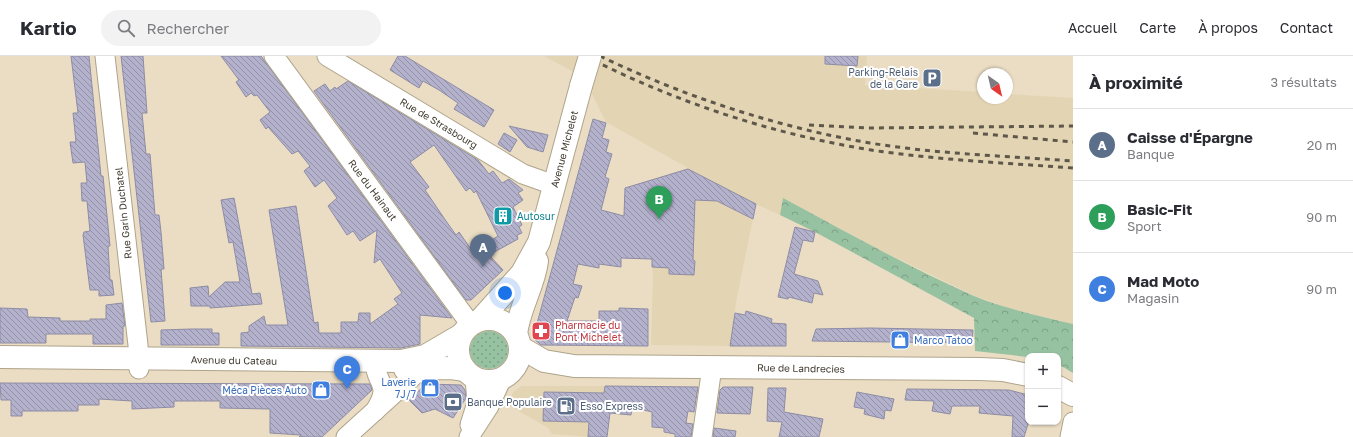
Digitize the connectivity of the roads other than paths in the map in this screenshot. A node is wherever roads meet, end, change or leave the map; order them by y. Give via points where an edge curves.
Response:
1 (105, 56) edge
2 (274, 56) edge
3 (327, 56) edge
4 (590, 56) edge
5 (554, 185) junction
6 (539, 242) junction
7 (471, 327) junction
8 (518, 341) junction
9 (0, 357) edge
10 (138, 364) junction
11 (375, 365) junction
12 (574, 366) junction
13 (712, 367) junction
14 (0, 368) edge
15 (421, 369) junction
16 (470, 374) junction
17 (1025, 374) edge
18 (505, 376) junction
19 (1061, 389) edge
20 (1073, 395) edge
21 (375, 411) junction
22 (1073, 422) edge
23 (346, 437) edge
24 (468, 437) edge
25 (702, 437) edge
26 (1070, 437) edge

1 - 10 street, Rue Garin Duchatel
2 - 7 street, Rue du Hainaut via 462,310
3 - 5 street, Rue de Strasbourg via 523,174
4 - 5 main road, Avenue Michelet, bridge
5 - 6 main road, Avenue Michelet
6 - 7 main road, Avenue Michelet via 522,273
6 - 8 main road, Avenue Michelet via 535,273 520,314
7 - 8 main road via 493,319 500,321 511,327
7 - 11 main road, Avenue du Cateau via 441,349 418,358
7 - 16 main road via 458,346 458,354
8 - 12 main road, Rue de Landrecies via 529,354 544,361
8 - 18 main road via 517,364
9 - 10 main road, Avenue du Cateau
10 - 11 main road, Avenue du Cateau
10 - 14 main road, Avenue du Cateau
11 - 15 main road, Avenue du Cateau
11 - 21 street via 383,392
12 - 13 main road, Rue de Landrecies
12 - 18 main road, Rue de Landrecies
13 - 17 main road, Rue de Landrecies via 1003,370
13 - 25 street
15 - 16 main road, Avenue du Cateau via 451,368
15 - 21 street
16 - 18 main road via 490,381
16 - 24 street via 476,403
18 - 24 street via 490,406
19 - 20 main road
21 - 23 street
22 - 26 street

